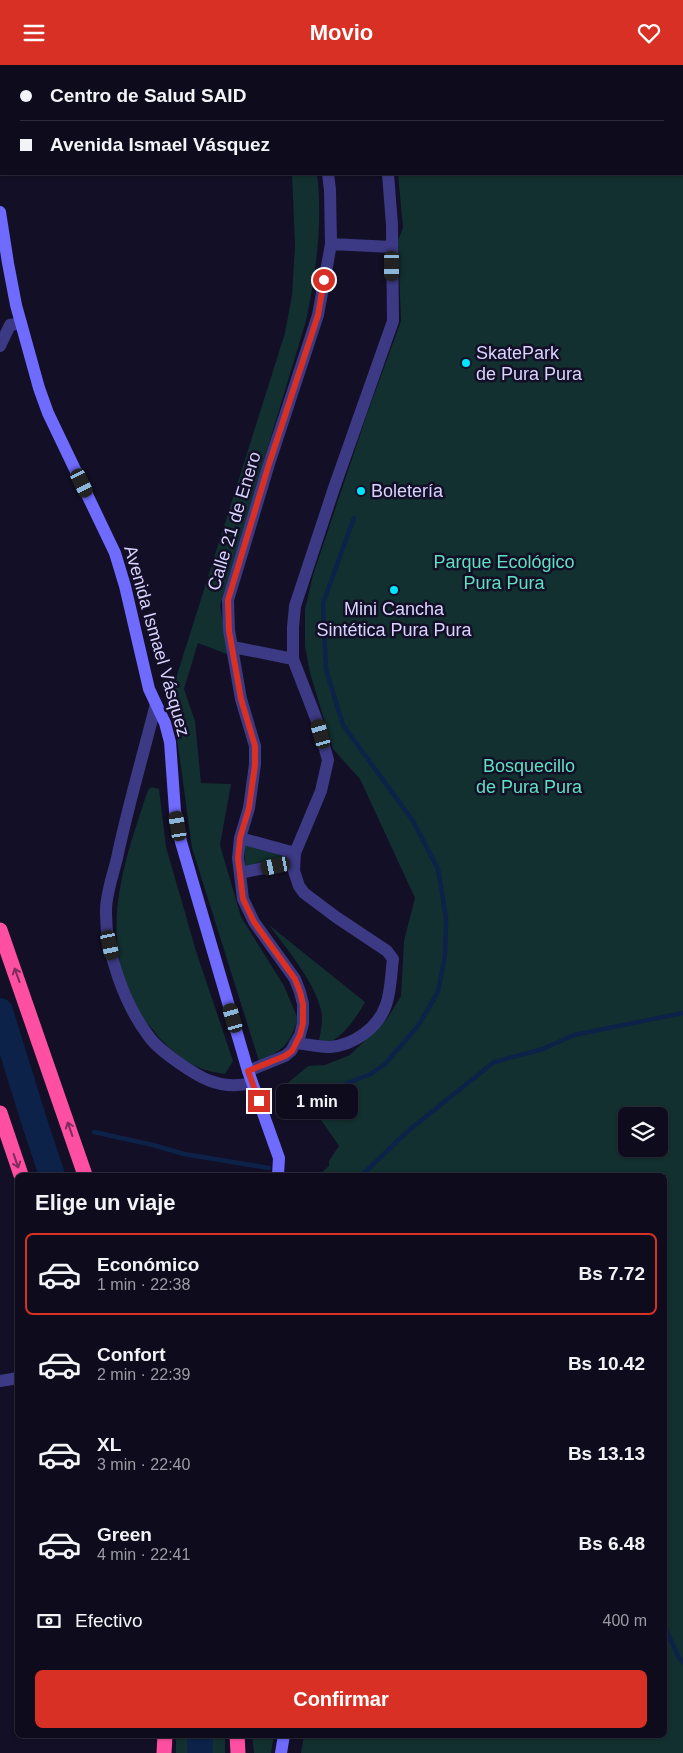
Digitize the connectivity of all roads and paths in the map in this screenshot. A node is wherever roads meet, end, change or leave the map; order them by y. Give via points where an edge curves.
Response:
1 (328, 175) edge
2 (388, 175) edge
3 (0, 212) edge
4 (331, 244) junction
5 (2, 245) edge
6 (392, 247) junction
7 (4, 264) edge
8 (21, 323) junction
9 (0, 346) edge
10 (233, 647) junction
11 (293, 659) junction
12 (156, 704) junction
13 (240, 838) junction
14 (295, 858) junction
15 (240, 873) junction
16 (0, 930) edge
17 (295, 1043) junction
18 (250, 1077) junction
19 (0, 1113) edge
20 (20, 1173) edge
21 (84, 1173) edge
22 (278, 1173) edge
23 (15, 1378) edge
24 (0, 1381) edge
25 (165, 1738) edge
26 (237, 1738) edge
27 (284, 1738) edge
28 (164, 1753) edge
29 (238, 1753) edge
30 (281, 1753) edge

1 - 4 street, Calle 21 de Enero
2 - 6 street
3 - 5 main road, Avenida Ismael Vásquez
4 - 6 street
4 - 10 street, Calle 21 de Enero via 318,315 228,600
5 - 7 main road, Avenida Ismael Vásquez
6 - 11 street via 393,321 295,606
7 - 8 main road, Avenida Ismael Vásquez
8 - 9 street via 10,325
8 - 12 main road, Avenida Ismael Vásquez via 48,413 115,553 126,586 149,689
10 - 11 street
10 - 13 street, Calle 21 de Enero via 241,699 255,746 249,808
11 - 14 street via 328,760 321,791
12 - 18 main road, Avenida Ismael Vásquez via 170,742 175,811 181,842
12 - 18 street, Calle 21 de Enero via 106,909 114,962 135,1015 160,1049 207,1080 239,1086
13 - 14 street
13 - 15 street, Calle 21 de Enero
14 - 15 street
14 - 17 street via 296,880 304,893 387,951 393,959 386,1004 370,1029 356,1040 329,1047
15 - 17 street, Calle 21 de Enero via 243,899 254,922 295,979 300,992 303,1023
21 -> 16 highway
17 - 18 street, Calle 21 de Enero via 292,1051
18 - 22 main road, Avenida Ismael Vásquez via 279,1158
19 -> 20 highway
23 - 24 street
25 - 28 highway
26 - 29 highway
27 - 30 main road

